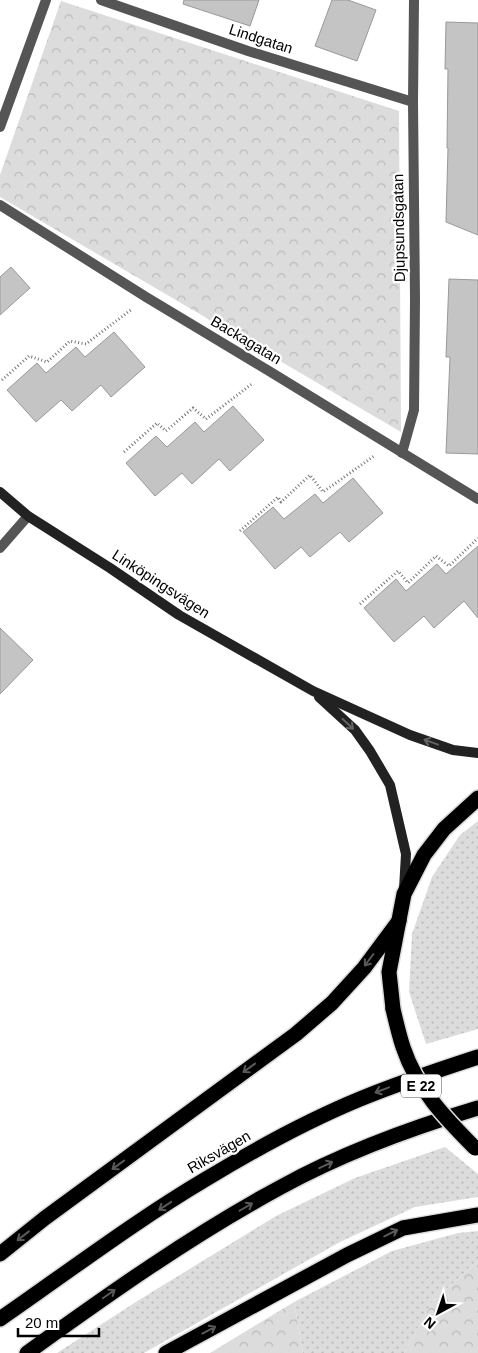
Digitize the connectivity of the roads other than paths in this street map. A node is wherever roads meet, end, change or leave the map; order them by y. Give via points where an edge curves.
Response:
1 (46, 0) edge
2 (101, 0) edge
3 (414, 0) edge
4 (413, 102) junction
5 (0, 127) edge
6 (0, 205) edge
7 (402, 453) junction
8 (0, 492) edge
9 (478, 499) edge
10 (28, 516) junction
11 (0, 548) edge
12 (313, 691) junction
13 (478, 754) edge
14 (478, 798) edge
15 (404, 894) junction
16 (399, 922) junction
17 (478, 1057) edge
18 (478, 1108) edge
19 (477, 1149) edge
20 (478, 1214) edge
21 (0, 1254) edge
22 (0, 1319) edge
23 (27, 1353) edge
24 (166, 1353) edge

1 - 5 street
2 - 4 street, Lindgatan via 248,51
3 - 4 street, Djupsundsgatan
4 - 7 street, Djupsundsgatan via 414,410
6 - 7 street, Backagatan
7 - 9 street, Backagatan
8 - 10 street, Linköpingsvägen
10 - 11 street
10 - 12 street, Linköpingsvägen via 178,615
13 -> 12 street, Linköpingsvägen via 453,750 410,735
12 -> 15 street, Linköpingsvägen via 355,730 390,785 406,854
14 - 15 highway, E 22 via 444,829 424,855
15 - 16 highway, E 22
16 - 19 highway, E 22, bridge via 389,972 392,1009 403,1048 422,1088 443,1116
16 -> 21 highway via 332,1003 296,1034
17 -> 22 highway, Riksvägen via 412,1078 295,1130 206,1179
23 -> 18 highway via 199,1234 282,1186 420,1125
24 -> 20 highway via 402,1228

